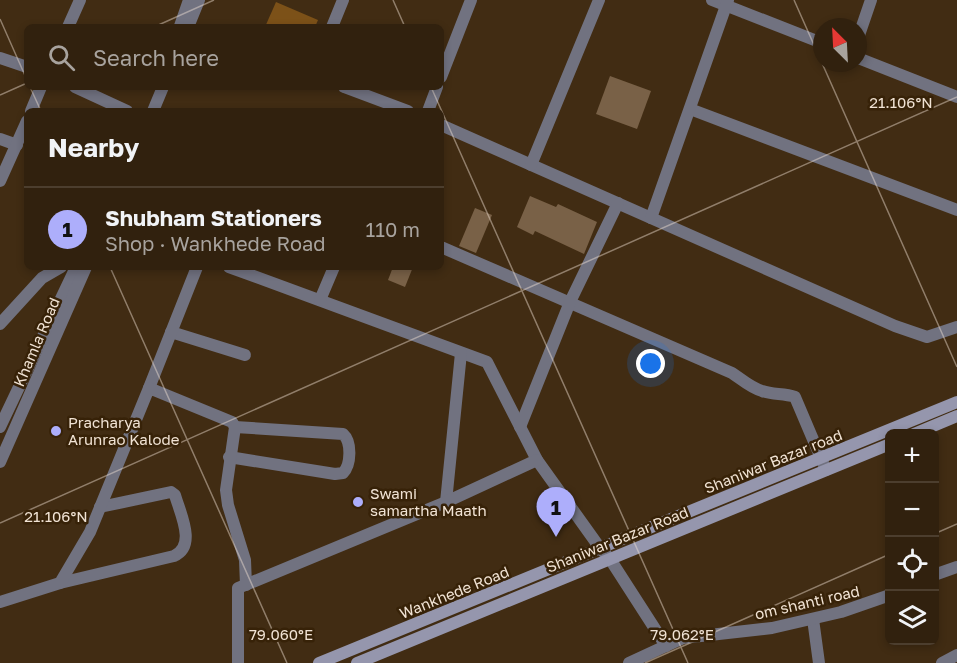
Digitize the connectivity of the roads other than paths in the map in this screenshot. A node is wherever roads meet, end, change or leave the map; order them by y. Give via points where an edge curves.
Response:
1 (80, 0) edge
2 (189, 0) edge
3 (199, 0) edge
4 (342, 0) edge
5 (471, 0) edge
6 (599, 0) edge
7 (712, 0) edge
8 (871, 0) edge
9 (727, 3) edge
10 (865, 18) edge
11 (69, 24) edge
12 (184, 24) edge
13 (185, 24) edge
14 (333, 24) edge
15 (813, 39) edge
16 (0, 58) edge
17 (867, 61) edge
18 (24, 66) edge
19 (444, 70) edge
20 (40, 90) edge
21 (82, 90) edge
22 (155, 90) edge
23 (162, 90) edge
24 (352, 90) edge
25 (436, 90) edge
26 (957, 97) edge
27 (32, 108) edge
28 (120, 108) edge
29 (148, 108) edge
30 (154, 108) edge
31 (398, 108) edge
32 (429, 108) edge
33 (690, 109) junction
34 (444, 125) edge
35 (24, 128) edge
36 (0, 139) edge
37 (17, 146) junction
38 (531, 165) junction
39 (0, 181) edge
40 (618, 203) junction
41 (957, 210) edge
42 (651, 218) junction
43 (444, 248) edge
44 (56, 270) edge
45 (75, 270) edge
46 (85, 270) edge
47 (196, 270) edge
48 (237, 270) edge
49 (333, 270) edge
50 (320, 300) junction
51 (570, 302) junction
52 (0, 324) edge
53 (957, 327) edge
54 (171, 332) junction
55 (461, 353) junction
56 (245, 355) dead end
57 (149, 388) junction
58 (957, 402) edge
59 (957, 416) edge
60 (234, 424) junction
61 (0, 427) edge
62 (520, 427) junction
63 (345, 429) dead end
64 (926, 429) edge
65 (885, 446) edge
66 (229, 457) junction
67 (821, 458) junction
68 (537, 460) junction
69 (0, 462) edge
70 (826, 470) junction
71 (446, 502) junction
72 (100, 507) junction
73 (600, 548) junction
74 (610, 559) junction
75 (957, 567) edge
76 (939, 573) edge
77 (60, 583) junction
78 (246, 585) junction
79 (885, 598) edge
80 (0, 602) edge
81 (813, 619) junction
82 (666, 645) junction
83 (957, 655) edge
84 (238, 663) edge
85 (318, 663) edge
86 (357, 663) edge
87 (629, 663) edge
88 (819, 663) edge
89 (942, 663) edge

1 - 11 street
2 - 12 street
3 - 13 street
4 - 14 street
5 - 19 street
6 - 38 street
7 - 9 street
8 - 10 street
9 - 15 street
9 - 33 street
16 - 18 street
17 - 26 street
20 - 27 street
21 - 28 street
22 - 29 street
23 - 30 street
24 - 31 street
25 - 32 street
33 - 41 street
33 - 42 street
34 - 38 street
35 - 37 street
36 - 37 street
37 - 39 street
38 - 40 street
40 - 42 street
40 - 51 street
42 - 53 street via 895,326 927,337
43 - 51 street
44 - 52 street via 42,278
45 - 61 street, Khamla Road
46 - 69 street, Khamla Road
47 - 54 street
48 - 50 street
49 - 50 street
50 - 55 street
51 - 62 street
51 - 67 street via 732,372 758,390 795,397
54 - 56 street
54 - 57 street
55 - 62 street via 487,362
55 - 71 street
57 - 60 street
57 - 72 street
58 - 67 main road, Shaniwar Bazar road
59 - 64 main road
60 - 63 street
60 - 66 street
60 - 66 street via 343,434 349,444 347,466 342,473 335,474
62 - 68 street
65 - 70 main road, Shaniwar Bazar Road
66 - 78 street via 226,490 245,560
67 - 70 street
67 - 73 main road, Shaniwar Bazar road
68 - 71 street
68 - 73 street
70 - 74 main road, Shaniwar Bazar Road
71 - 78 street
72 - 77 street
72 - 77 street via 171,492 187,539 184,549 174,556
73 - 74 street
73 - 85 main road, Wankhede Road
74 - 82 street
74 - 86 main road, Shaniwar Bazar Road
75 - 76 street
77 - 80 street
78 - 84 street via 238,588
79 - 81 street, om shanti road
81 - 82 street, om shanti road via 683,638
81 - 88 street
82 - 87 street, om shanti road
83 - 89 street

